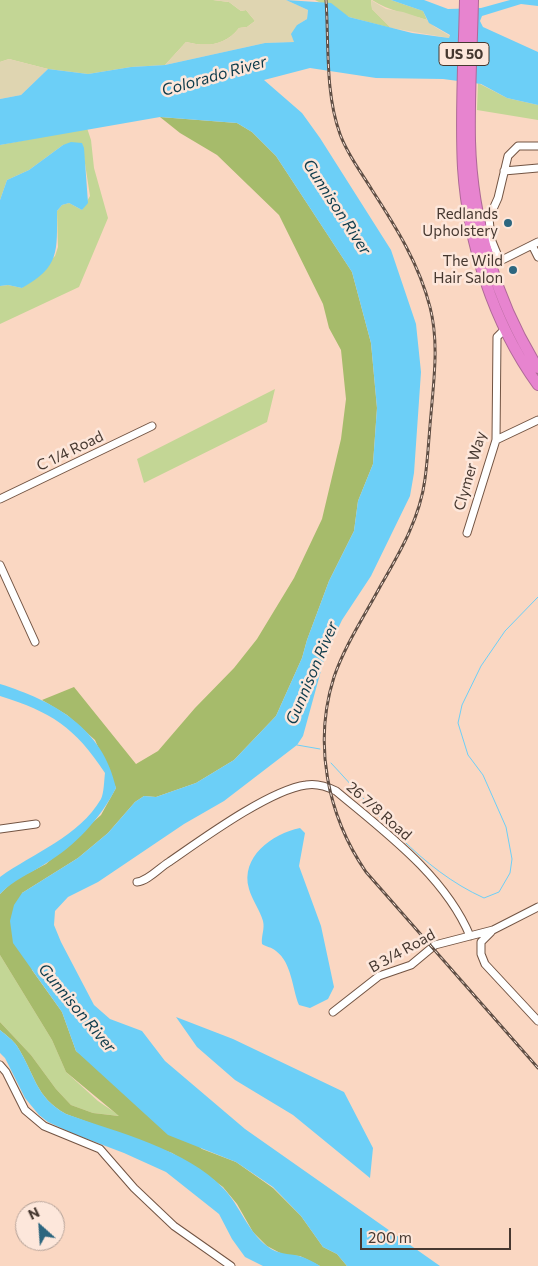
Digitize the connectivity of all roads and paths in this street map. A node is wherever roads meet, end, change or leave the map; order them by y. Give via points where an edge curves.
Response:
1 (465, 0) edge
2 (472, 0) edge
3 (467, 107) junction
4 (467, 142) junction
5 (538, 146) edge
6 (463, 167) junction
7 (538, 168) edge
8 (504, 171) junction
9 (535, 244) edge
10 (538, 257) edge
11 (495, 263) junction
12 (483, 275) junction
13 (505, 329) junction
14 (515, 339) junction
15 (538, 368) edge
16 (538, 377) edge
17 (538, 385) edge
18 (538, 420) edge
19 (152, 426) dead end
20 (496, 440) junction
21 (0, 499) edge
22 (467, 533) dead end
23 (0, 565) edge
24 (35, 642) dead end
25 (36, 824) dead end
26 (0, 829) edge
27 (137, 882) dead end
28 (538, 907) edge
29 (493, 930) junction
30 (470, 936) junction
31 (333, 1012) dead end
32 (538, 1021) edge
33 (0, 1065) edge
34 (231, 1266) edge

1 - 3 highway, US 50
2 - 3 highway, US 50
3 - 4 highway, US 50
4 - 6 highway, US 50
4 - 11 highway, US 50 via 477,206
5 - 8 street via 518,146 508,156
6 - 11 highway via 482,256
6 - 12 highway, US 50 via 468,214
7 - 8 street
8 - 11 street via 489,218
9 - 10 street
9 - 11 street
11 - 14 highway, US 50
12 - 13 highway, US 50
12 - 14 highway via 490,279
13 - 14 highway, US 50
13 - 20 street, Clymer Way via 497,336
14 - 15 highway, US 50
14 - 16 highway via 516,346
14 - 17 highway, US 50
18 - 20 street
19 - 21 street, C 1/4 Road
20 - 22 street, Clymer Way
23 - 24 street
25 - 26 street
27 - 30 street, 26 7/8 Road via 144,881 197,843 273,797 306,785 322,786 336,791 431,876
28 - 29 street, B 3/4 Road
29 - 30 street, B 3/4 Road
29 - 32 street via 481,942 482,959
30 - 31 street, B 3/4 Road via 435,945 411,965 379,976
33 - 34 street via 25,1110 44,1126 100,1149 134,1188 174,1226

